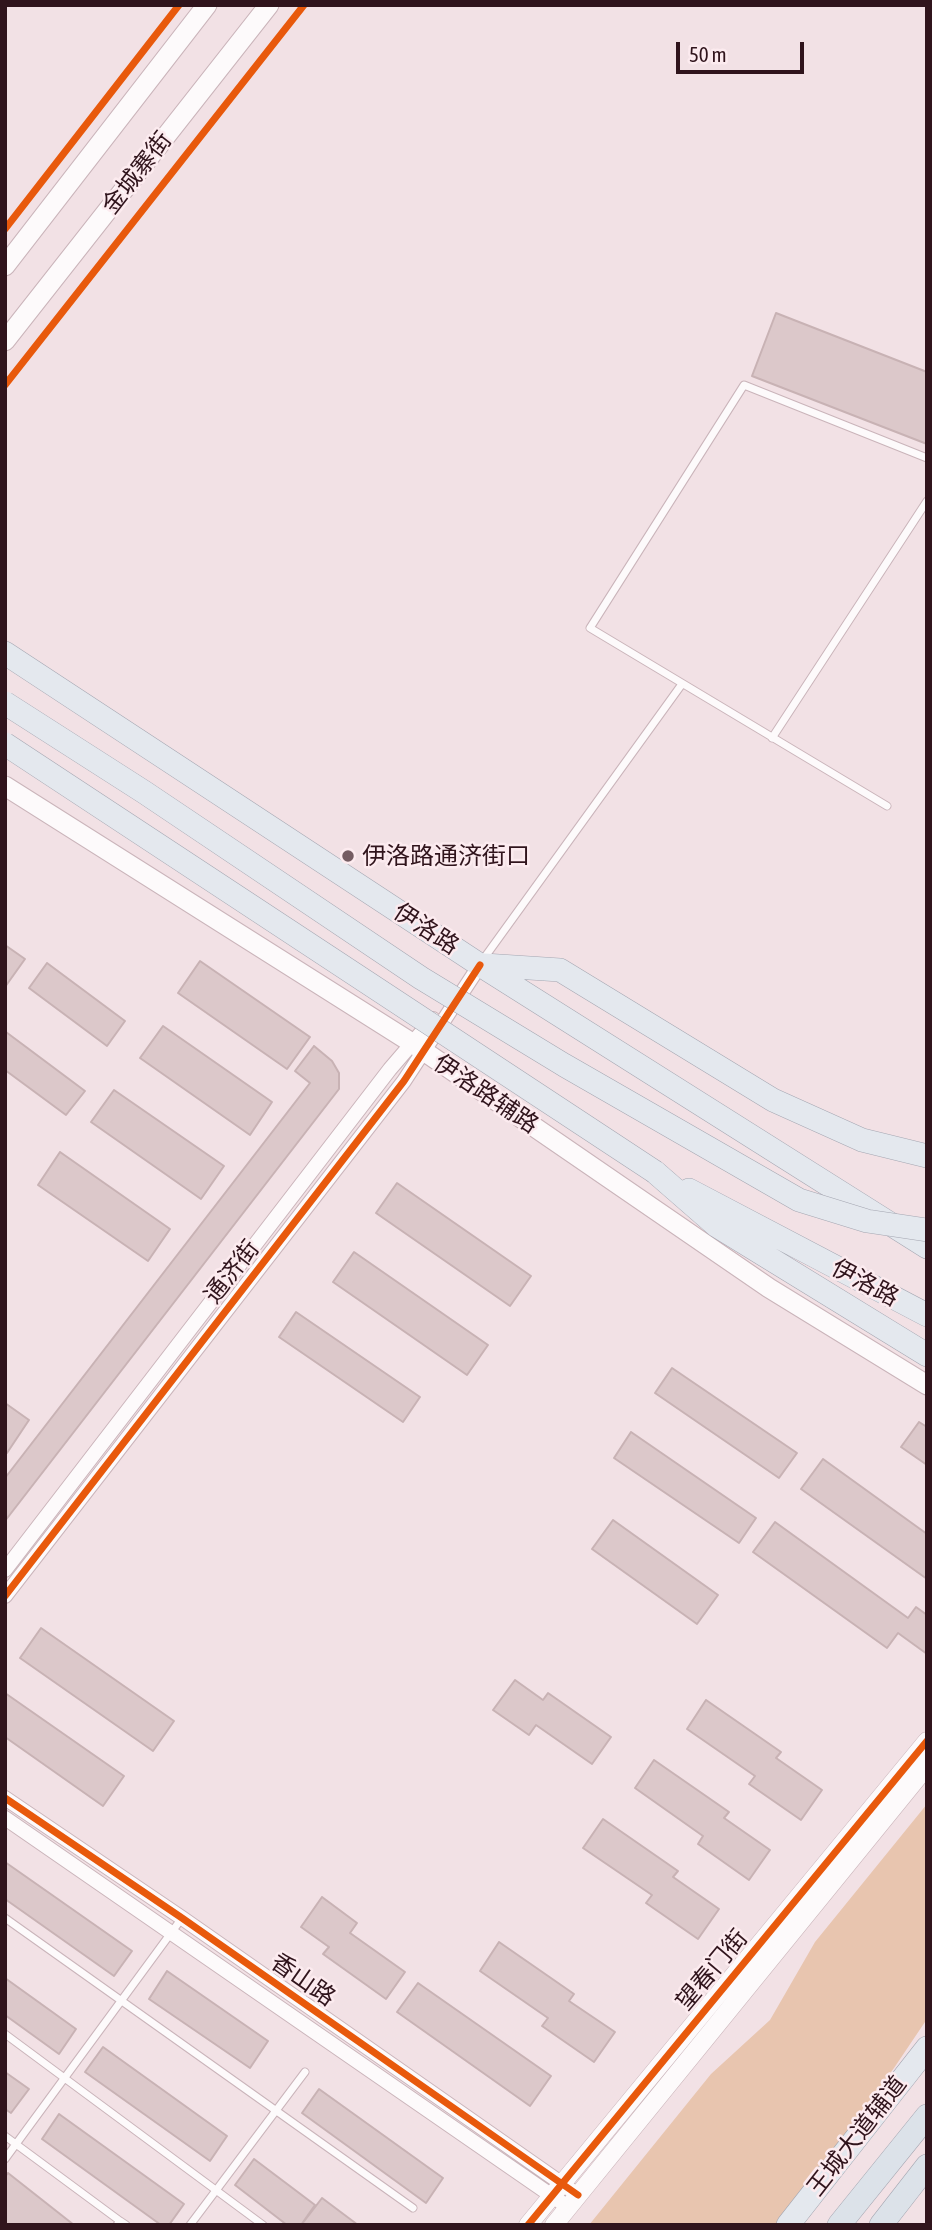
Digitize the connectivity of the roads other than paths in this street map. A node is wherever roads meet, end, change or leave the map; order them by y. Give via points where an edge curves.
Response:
1 (207, 5) edge
2 (269, 5) edge
3 (5, 266) edge
4 (5, 341) edge
5 (927, 458) edge
6 (927, 501) edge
7 (5, 653) edge
8 (682, 684) junction
9 (5, 696) edge
10 (5, 703) edge
11 (44, 727) junction
12 (772, 738) junction
13 (5, 744) edge
14 (5, 786) edge
15 (887, 806) dead end
16 (480, 965) junction
17 (418, 1047) junction
18 (927, 1156) edge
19 (655, 1172) junction
20 (925, 1241) edge
21 (927, 1315) edge
22 (927, 1355) edge
23 (927, 1385) edge
24 (5, 1570) edge
25 (5, 1596) edge
26 (927, 1741) edge
27 (927, 1766) edge
28 (5, 1798) edge
29 (5, 1818) edge
30 (5, 1918) edge
31 (182, 1918) junction
32 (171, 1932) junction
33 (121, 2000) junction
34 (5, 2034) edge
35 (927, 2048) edge
36 (927, 2066) edge
37 (305, 2072) dead end
38 (64, 2078) junction
39 (276, 2111) junction
40 (927, 2116) edge
41 (5, 2136) edge
42 (16, 2144) junction
43 (5, 2158) edge
44 (927, 2165) edge
45 (557, 2189) junction
46 (216, 2190) junction
47 (573, 2201) junction
48 (413, 2208) dead end
49 (121, 2223) edge
50 (190, 2225) edge
51 (263, 2225) edge
52 (528, 2225) edge
53 (554, 2225) edge
54 (788, 2225) edge
55 (806, 2225) edge
56 (839, 2225) edge
57 (881, 2225) edge

1 - 3 main road, 金城寨街
2 - 4 main road, 金城寨街
5 - 8 lane via 744,385 590,628
6 - 12 lane
7 - 16 main road, 伊洛路
8 - 12 lane
8 - 16 lane
9 - 11 main road, bridge
10 - 11 main road, bridge
11 - 20 main road, bridge via 421,978 564,1065 799,1200
12 - 15 lane
13 - 19 main road, bridge
14 - 17 main road, 伊洛路辅路
16 - 17 street, 通济街
16 - 18 main road via 560,970 773,1100 862,1140
16 - 20 main road, 伊洛路
17 - 23 main road, 伊洛路辅路 via 769,1288
17 - 24 street, 通济街
17 - 25 street, 通济街 via 396,1092
19 - 21 main road, 伊洛路
19 - 22 main road via 718,1226
26 - 45 street, 望春门街
27 - 47 street, 望春门街
28 - 31 street, 香山路
29 - 32 street, 香山路
30 - 33 lane
31 - 32 lane
31 - 45 street, 香山路
32 - 33 lane
32 - 45 street, 香山路
33 - 38 lane
33 - 39 lane
34 - 38 lane
35 - 54 main road, 王城大道辅道
36 - 55 main road
37 - 39 lane
38 - 42 lane
38 - 46 lane
39 - 46 lane
39 - 48 lane
40 - 56 highway
41 - 42 lane
42 - 43 lane
42 - 49 lane
44 - 57 highway
45 - 47 street, 香山路
45 - 52 street, 望春门街
46 - 50 lane
46 - 51 lane
47 - 53 street, 望春门街

